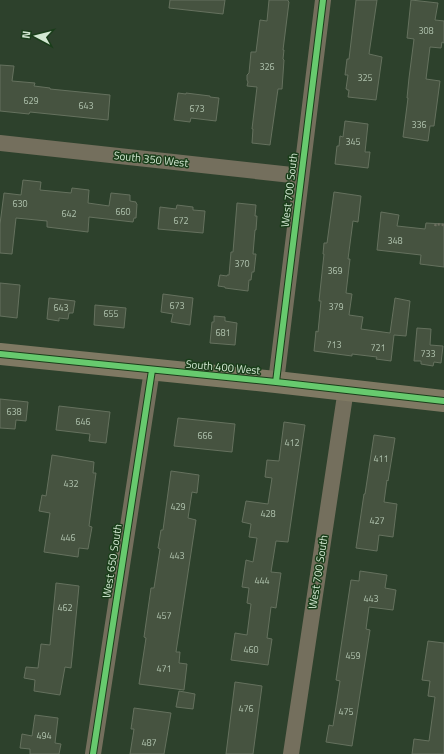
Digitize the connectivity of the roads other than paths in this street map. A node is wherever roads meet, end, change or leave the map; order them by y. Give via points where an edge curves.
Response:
1 (323, 0) edge
2 (0, 143) edge
3 (301, 176) junction
4 (0, 354) edge
5 (152, 370) junction
6 (276, 382) junction
7 (346, 389) junction
8 (444, 400) edge
9 (93, 754) edge
10 (291, 754) edge

1 - 3 street, West 700 South
2 - 3 street, South 350 West
3 - 6 street, West 700 South
4 - 5 main road, South 400 West
5 - 6 main road, South 400 West
5 - 9 street, West 650 South
6 - 7 main road, South 400 West
7 - 8 main road, South 400 West
7 - 10 street, West 700 South

